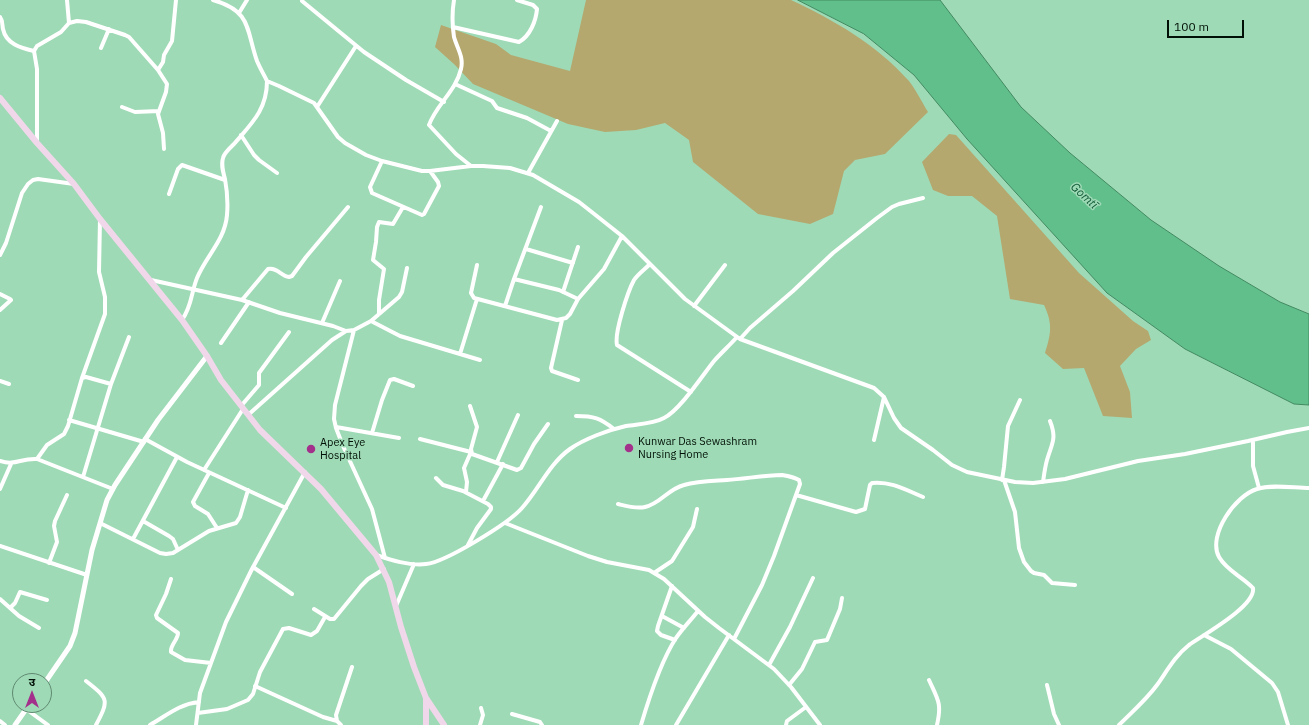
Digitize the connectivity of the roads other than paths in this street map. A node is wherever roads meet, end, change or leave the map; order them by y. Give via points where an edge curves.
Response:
1 (67, 0) edge
2 (176, 0) edge
3 (213, 0) edge
4 (247, 0) edge
5 (453, 0) edge
6 (517, 0) edge
7 (302, 1) edge
8 (239, 13) junction
9 (0, 17) edge
10 (70, 24) junction
11 (453, 27) junction
12 (109, 29) junction
13 (356, 46) junction
14 (101, 48) dead end
15 (34, 51) junction
16 (158, 70) junction
17 (267, 81) junction
18 (455, 84) junction
19 (0, 98) edge
20 (444, 102) junction
21 (122, 107) dead end
22 (317, 108) junction
23 (159, 111) junction
24 (557, 121) dead end
25 (551, 131) junction
26 (241, 135) junction
27 (37, 142) junction
28 (164, 150) dead end
29 (382, 161) junction
30 (471, 166) junction
31 (430, 171) junction
32 (277, 173) dead end
33 (528, 173) junction
34 (225, 180) junction
35 (74, 184) junction
36 (169, 194) dead end
37 (924, 198) dead end
38 (403, 207) junction
39 (541, 207) dead end
40 (348, 208) dead end
41 (100, 219) junction
42 (622, 236) junction
43 (578, 247) dead end
44 (526, 249) junction
45 (0, 255) edge
46 (573, 263) junction
47 (477, 264) dead end
48 (650, 264) junction
49 (725, 265) dead end
50 (407, 268) dead end
51 (514, 279) junction
52 (151, 280) junction
53 (340, 281) dead end
54 (194, 289) junction
55 (563, 292) junction
56 (0, 294) edge
57 (477, 299) junction
58 (578, 299) junction
59 (242, 300) junction
60 (249, 302) junction
61 (505, 306) junction
62 (694, 306) junction
63 (0, 310) edge
64 (379, 314) junction
65 (182, 320) junction
66 (562, 320) junction
67 (371, 321) junction
68 (322, 323) junction
69 (354, 330) junction
70 (289, 332) dead end
71 (346, 332) junction
72 (129, 337) dead end
73 (739, 338) junction
74 (221, 343) dead end
75 (460, 354) junction
76 (206, 356) junction
77 (480, 360) dead end
78 (82, 378) junction
79 (578, 380) dead end
80 (0, 381) edge
81 (8, 384) dead end
82 (111, 384) junction
83 (413, 386) dead end
84 (691, 392) junction
85 (884, 397) junction
86 (1020, 400) dead end
87 (470, 406) dead end
88 (242, 408) junction
89 (248, 416) junction
90 (518, 416) dead end
91 (576, 416) dead end
92 (69, 420) junction
93 (1050, 421) dead end
94 (548, 424) dead end
95 (336, 427) junction
96 (1309, 428) edge
97 (97, 429) junction
98 (614, 429) junction
99 (372, 433) junction
100 (398, 438) dead end
101 (420, 439) dead end
102 (145, 440) junction
103 (874, 440) dead end
104 (1253, 440) junction
105 (471, 452) junction
106 (178, 457) junction
107 (36, 460) junction
108 (0, 461) edge
109 (497, 462) junction
110 (11, 464) junction
111 (503, 464) junction
112 (204, 470) junction
113 (305, 472) junction
114 (210, 473) junction
115 (83, 477) junction
116 (436, 478) dead end
117 (1003, 480) junction
118 (1043, 482) junction
119 (1259, 488) junction
120 (1309, 488) edge
121 (0, 489) edge
122 (113, 489) junction
123 (248, 490) junction
124 (466, 492) junction
125 (66, 495) dead end
126 (796, 495) junction
127 (923, 497) dead end
128 (483, 501) junction
129 (618, 504) dead end
130 (286, 508) junction
131 (698, 509) dead end
132 (143, 521) junction
133 (100, 523) junction
134 (505, 523) junction
135 (217, 528) junction
136 (133, 539) junction
137 (468, 545) junction
138 (0, 546) edge
139 (178, 550) junction
140 (376, 555) junction
141 (385, 558) junction
142 (49, 563) junction
143 (414, 564) junction
144 (254, 567) junction
145 (384, 570) junction
146 (654, 573) junction
147 (87, 575) junction
148 (813, 578) dead end
149 (171, 580) dead end
150 (1075, 585) dead end
151 (672, 586) junction
152 (292, 594) dead end
153 (842, 598) dead end
154 (0, 599) edge
155 (47, 600) dead end
156 (395, 607) junction
157 (10, 608) junction
158 (314, 609) dead end
159 (698, 611) junction
160 (662, 616) junction
161 (325, 617) junction
162 (39, 628) dead end
163 (684, 628) junction
164 (729, 635) junction
165 (1204, 635) junction
166 (734, 639) junction
167 (675, 640) junction
168 (211, 663) junction
169 (769, 665) junction
170 (352, 668) dead end
171 (51, 673) edge
172 (929, 680) dead end
173 (86, 681) dead end
174 (789, 685) junction
175 (255, 686) junction
176 (1047, 686) dead end
177 (426, 698) junction
178 (199, 702) junction
179 (806, 707) junction
180 (481, 708) dead end
181 (24, 713) edge
182 (35, 713) edge
183 (198, 713) junction
184 (512, 714) dead end
185 (0, 721) edge
186 (336, 721) junction
187 (5, 725) edge
188 (15, 725) edge
189 (48, 725) edge
190 (96, 725) edge
191 (150, 725) edge
192 (196, 725) edge
193 (341, 725) edge
194 (426, 725) edge
195 (444, 725) edge
196 (480, 725) edge
197 (542, 725) edge
198 (641, 725) edge
199 (676, 725) edge
200 (786, 725) edge
201 (820, 725) edge
202 (937, 725) edge
203 (1059, 725) edge
204 (1119, 725) edge
205 (1288, 725) edge

1 - 10 street
2 - 16 street via 172,41
3 - 8 street via 225,3
4 - 8 street
5 - 11 street
6 - 11 street via 533,5 538,11 527,36 519,42
7 - 13 street
8 - 17 street via 246,21 257,61
9 - 15 street via 7,40
10 - 12 street via 77,21 86,22
10 - 15 street via 37,46
11 - 18 street via 462,58
12 - 14 street
12 - 16 street via 129,38
13 - 20 street
13 - 22 street
15 - 27 street via 37,69
16 - 23 street via 167,87
17 - 22 street via 314,103
17 - 26 street via 263,106
18 - 20 street
18 - 25 street via 492,101 497,108 526,118
19 - 27 main road
20 - 30 street via 429,125
21 - 23 street via 135,112
22 - 29 street via 345,143
23 - 28 street
24 - 25 street
25 - 33 street
26 - 32 street via 254,155
26 - 34 street via 223,157
27 - 35 main road
29 - 31 street
29 - 38 street via 370,189 372,193
30 - 31 street
30 - 33 street via 510,168
31 - 38 street via 439,186 424,214
33 - 42 street via 579,202
34 - 36 street via 182,165 178,169
34 - 54 street via 228,213 225,227 201,270
35 - 41 main road
35 - 45 street via 38,179 28,184 22,193
37 - 73 street via 899,204 876,218 833,253
38 - 64 street via 393,224 379,222 377,227 373,260 384,269
39 - 44 street
40 - 59 street via 292,276 286,277 275,269 268,269
41 - 52 main road
41 - 78 street via 99,272 106,305 105,314
42 - 48 street
42 - 58 street via 599,276
43 - 46 street
44 - 46 street
44 - 51 street
46 - 55 street
47 - 57 street via 471,293
48 - 62 street
48 - 84 street via 630,289 616,342 621,348
49 - 62 street
50 - 64 street via 399,297
51 - 55 street
51 - 61 street
52 - 54 street
52 - 65 main road
53 - 68 street
54 - 59 street
54 - 65 street via 188,312
55 - 58 street
56 - 63 street via 11,300
57 - 61 street
57 - 75 street
58 - 66 street via 570,314
59 - 60 street
60 - 68 street via 280,313
60 - 74 street
61 - 66 street
62 - 73 street
64 - 67 street
65 - 76 main road
66 - 79 street via 550,368
67 - 69 street
67 - 75 street via 400,336
68 - 71 street
69 - 71 street
69 - 95 street via 335,405
70 - 88 street via 259,373 259,385
71 - 89 street via 332,340
72 - 82 street
73 - 84 street via 716,360
73 - 85 street via 874,388
75 - 77 street
76 - 88 main road
76 - 102 street
78 - 82 street
78 - 92 street
80 - 81 street
82 - 97 street
83 - 99 street via 390,380
84 - 98 street via 660,420
85 - 103 street
85 - 117 street via 901,428 952,465 967,472
86 - 117 street via 1008,426
87 - 105 street via 477,427
88 - 89 main road
88 - 112 street
89 - 113 main road
90 - 109 street
91 - 98 street via 599,418
92 - 97 street
92 - 107 street via 64,434 47,445
93 - 118 street via 1054,440 1046,462
94 - 111 street via 520,470
95 - 99 street
95 - 141 street via 372,509
96 - 104 street
97 - 102 street
97 - 115 street
98 - 134 street via 564,454 522,508
99 - 100 street
101 - 105 street
102 - 106 street
102 - 122 street
104 - 118 street
104 - 119 street via 1253,466
105 - 109 street via 473,455
105 - 124 street via 464,468
106 - 112 street
106 - 132 street
107 - 110 street via 24,459
107 - 115 street
108 - 110 street
109 - 111 street
110 - 121 street
111 - 128 street
112 - 114 street
113 - 130 street
113 - 140 main road
114 - 123 street
114 - 135 street via 193,502 208,514
115 - 122 street
116 - 124 street via 443,485
117 - 118 street
117 - 150 street via 1015,512 1019,548 1027,567 1034,573 1044,574 1052,583
119 - 120 street
119 - 165 street via 1236,503 1223,522 1216,547 1220,559 1251,586 1253,593 1236,613
122 - 133 street
123 - 130 street
123 - 135 street via 236,523
124 - 128 street
125 - 142 street via 55,521 57,542
126 - 127 street via 856,512 865,509 872,483 899,486
126 - 129 street via 799,480 790,476 773,475 685,484 645,507 633,508
126 - 166 street via 762,585
128 - 137 street via 490,505 491,509 476,528
130 - 144 street
131 - 146 street via 693,527 673,560
132 - 136 street
132 - 139 street via 173,539
133 - 136 street
133 - 147 street
134 - 137 street
134 - 146 street via 588,556
135 - 139 street
136 - 139 street via 160,553 170,554
137 - 143 street via 442,560 425,565
138 - 142 street
140 - 141 street
140 - 145 main road
141 - 143 street
142 - 147 street
143 - 156 street
144 - 152 street
144 - 168 street via 226,622
145 - 156 main road
145 - 161 street via 368,579 336,617
146 - 151 street
147 - 171 street via 73,639
148 - 169 street
149 - 168 street via 156,615 178,633 171,652 185,660
151 - 159 street
151 - 160 street
153 - 174 street via 827,640 815,642 802,669
154 - 157 street
155 - 157 street via 20,592
156 - 177 main road
157 - 162 street
158 - 161 street
159 - 163 street
159 - 164 street
160 - 163 street
160 - 167 street via 658,633
161 - 175 street via 317,631 311,635 288,628 283,629
163 - 167 street
164 - 166 street
164 - 199 street
165 - 204 street via 1174,659 1156,686
165 - 205 street via 1231,649 1272,683 1278,692
166 - 169 street
167 - 198 street via 651,694
168 - 178 street
169 - 174 street via 782,675
170 - 186 street via 337,710
172 - 202 street via 940,707
173 - 190 street via 106,702
174 - 179 street
175 - 183 street via 251,697 240,704
175 - 186 street
176 - 203 street
177 - 194 main road
177 - 195 main road
178 - 183 street
178 - 191 street via 179,707
179 - 200 street via 787,721
179 - 201 street
180 - 196 street via 483,715
181 - 188 street
182 - 189 street
183 - 192 street
184 - 197 street via 540,722
185 - 187 street
186 - 193 street

